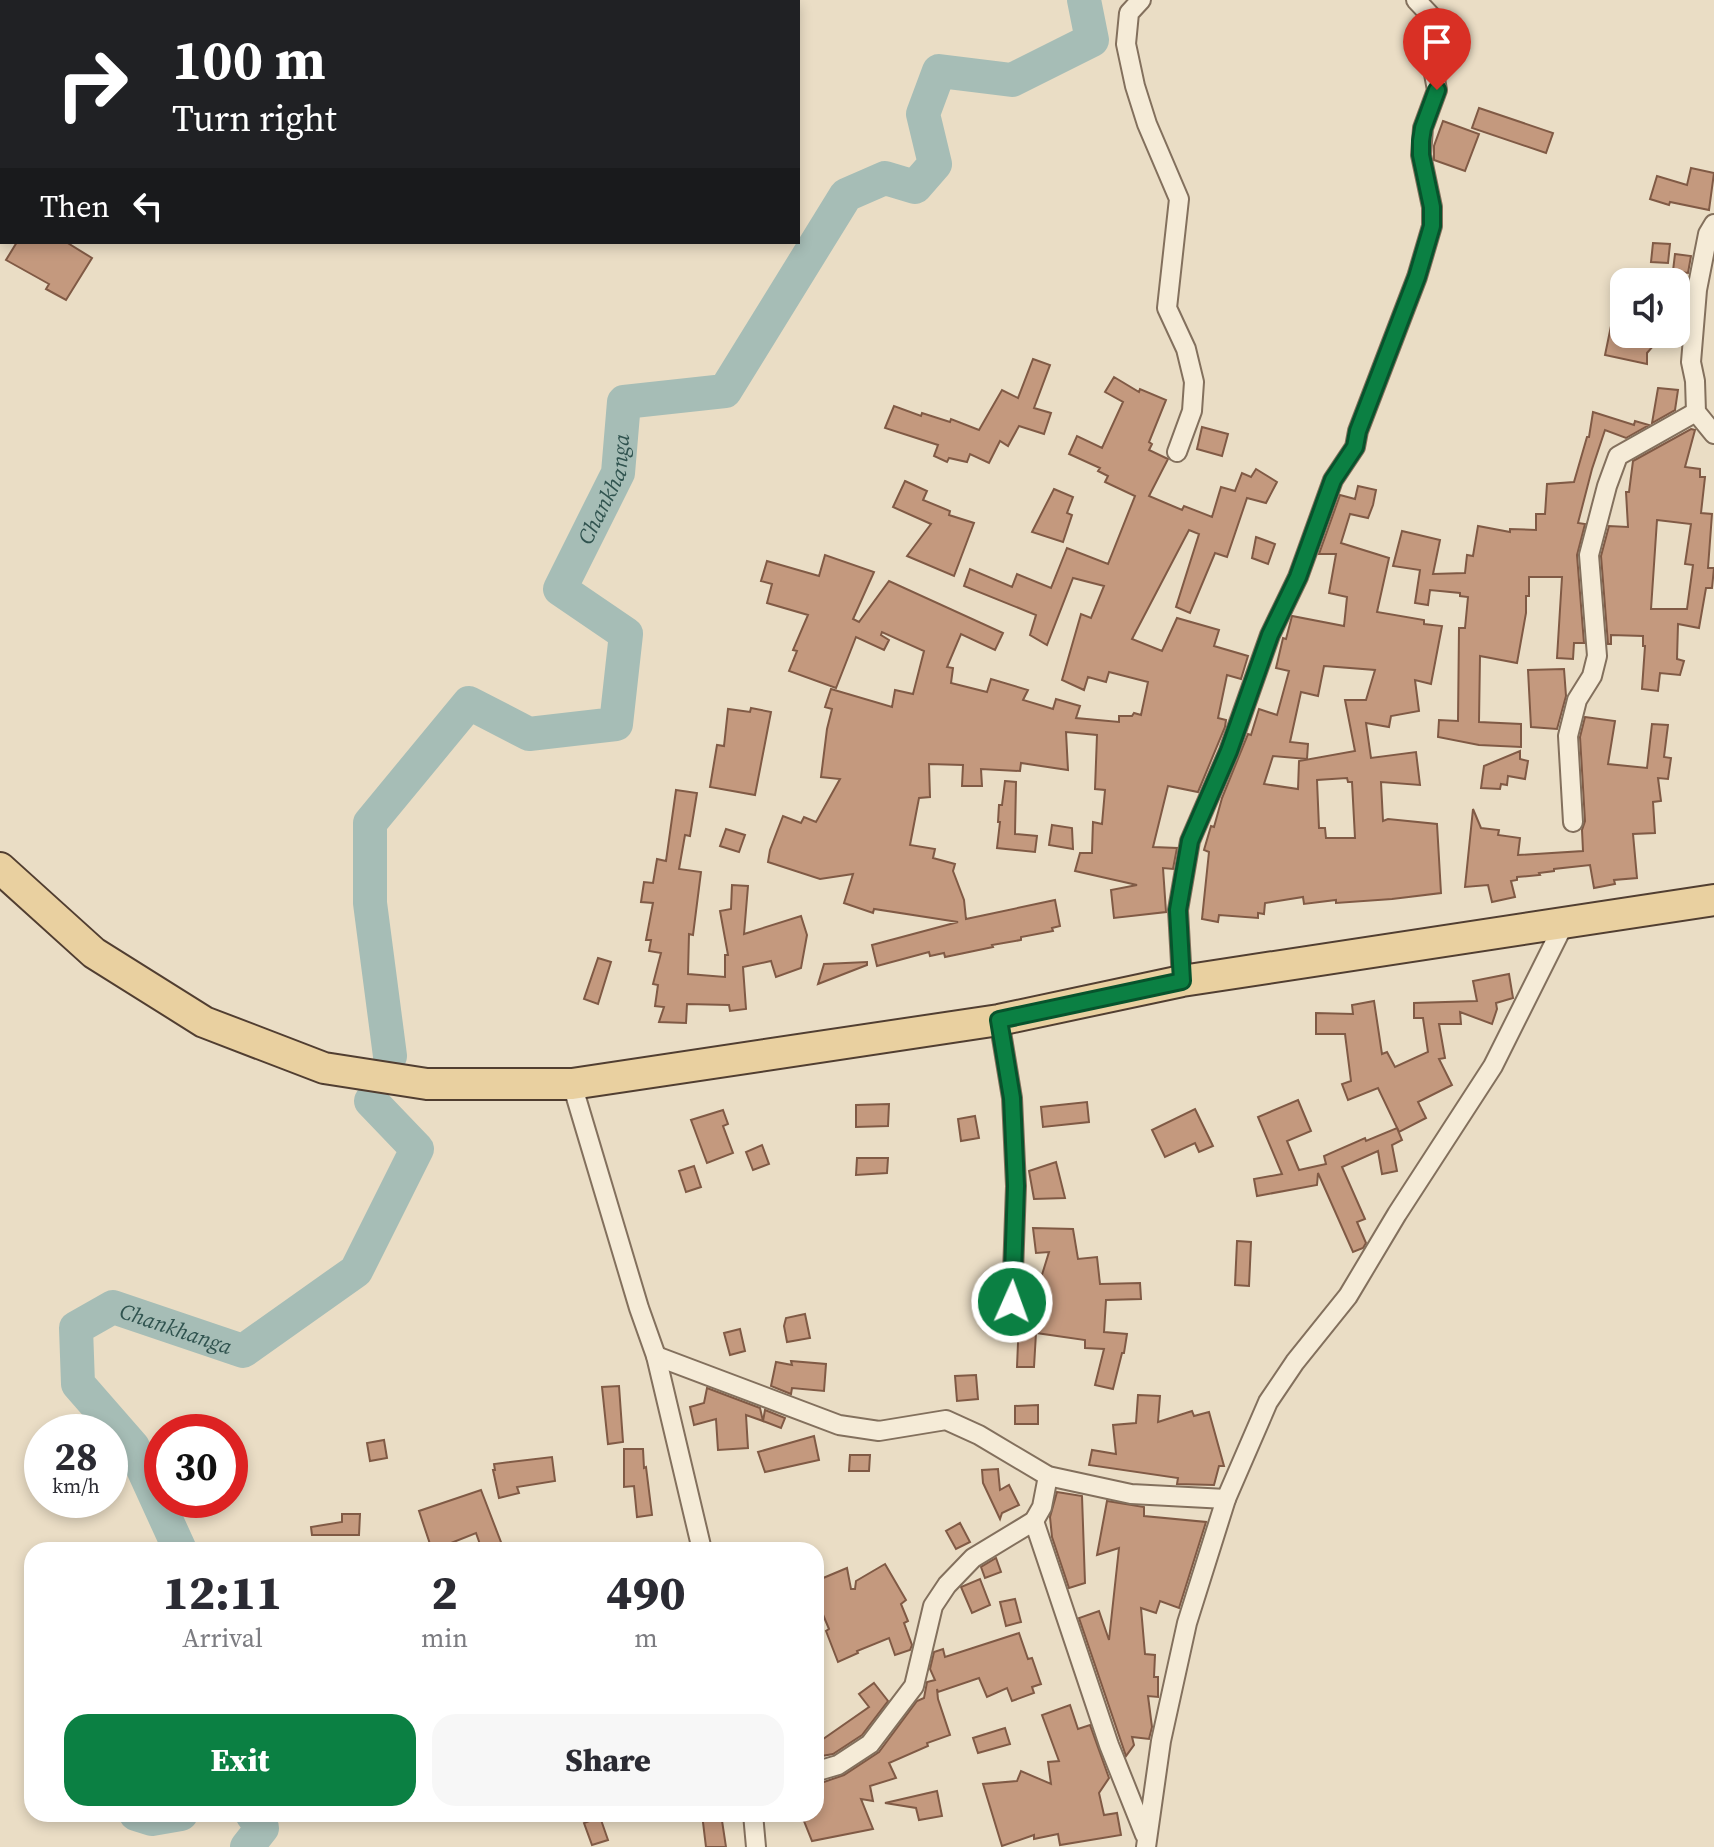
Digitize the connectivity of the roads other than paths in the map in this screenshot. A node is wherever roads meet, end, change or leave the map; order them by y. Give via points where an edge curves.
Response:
1 (1141, 0) edge
2 (1419, 1) edge
3 (1714, 224) edge
4 (1696, 412) junction
5 (1714, 434) edge
6 (1177, 452) dead end
7 (1573, 822) dead end
8 (0, 868) edge
9 (1714, 900) edge
10 (1564, 924) junction
11 (1182, 981) junction
12 (999, 1020) junction
13 (572, 1084) junction
14 (1012, 1302) dead end
15 (656, 1356) junction
16 (1048, 1476) junction
17 (1226, 1499) junction
18 (1034, 1521) junction
19 (700, 1542) edge
20 (824, 1769) edge
21 (754, 1822) edge
22 (1146, 1843) edge
23 (756, 1847) edge

1 - 6 street via 1129,13 1126,44 1147,124 1179,199 1167,308 1194,382 1192,411
2 - 11 street via 1432,17 1430,52 1437,90 1421,141 1432,226 1355,447 1333,480 1190,841 1178,910
3 - 4 street via 1697,290 1691,362
4 - 5 street
4 - 7 street via 1618,456 1607,486 1589,555 1597,656 1568,736
8 - 13 main road via 94,953 204,1022 324,1068 427,1084
9 - 10 main road
10 - 11 main road
10 - 17 street via 1493,1066 1348,1296 1268,1402
11 - 12 main road
12 - 13 main road
12 - 14 street via 1012,1098 1016,1172
13 - 15 street
15 - 16 street via 839,1425 879,1431 946,1420
15 - 19 street
16 - 17 street via 1131,1494
16 - 18 street
17 - 22 street via 1187,1623
18 - 20 street via 973,1558 947,1585 933,1606 914,1686 870,1744
18 - 22 street
21 - 23 street

